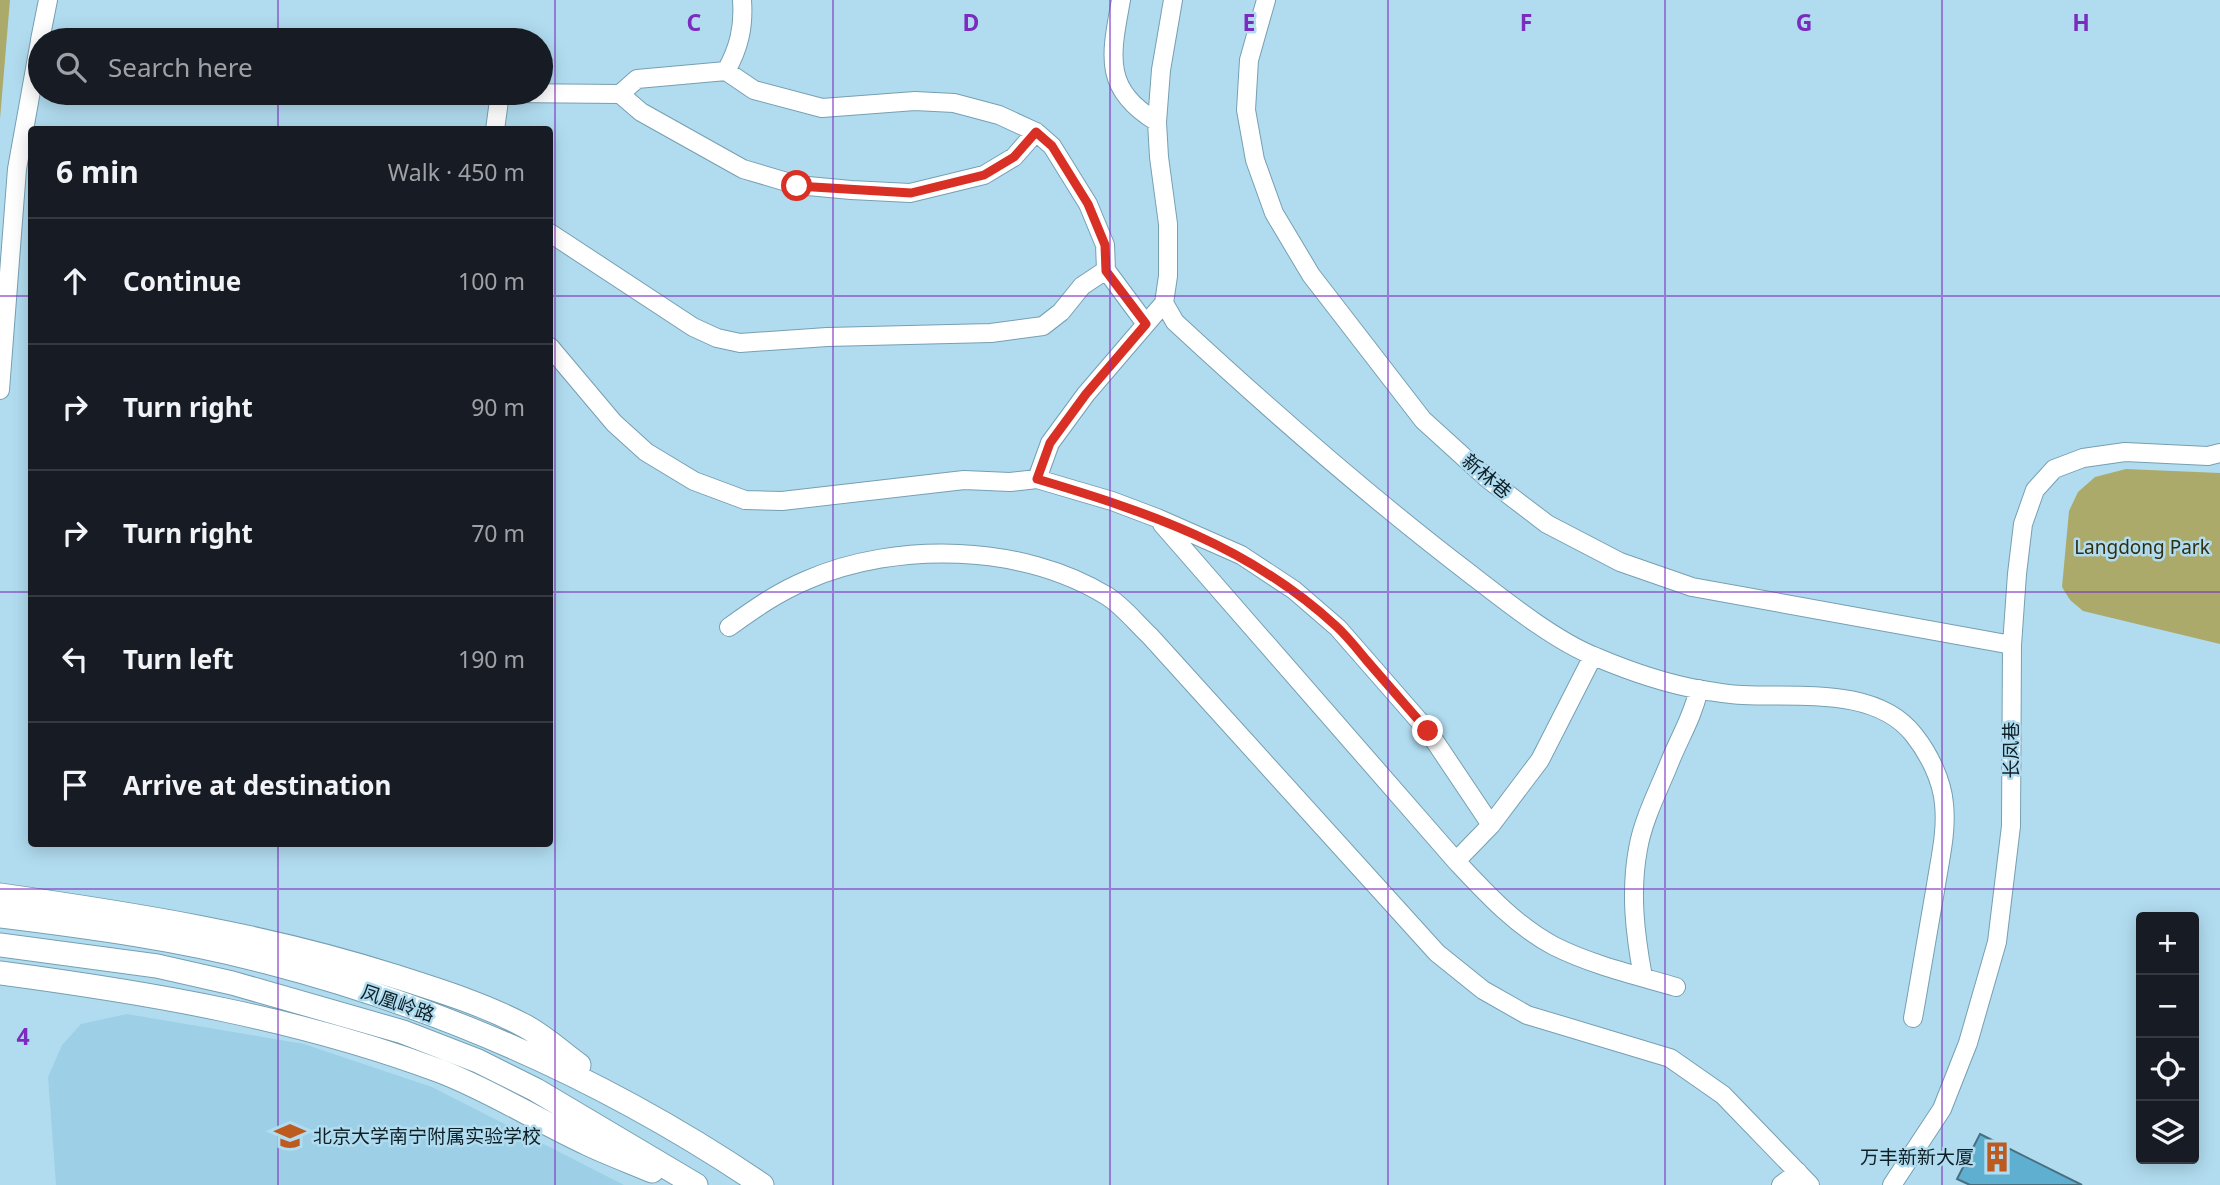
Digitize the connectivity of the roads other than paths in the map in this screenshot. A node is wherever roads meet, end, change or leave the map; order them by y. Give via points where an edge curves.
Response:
1 (48, 0) edge
2 (742, 0) edge
3 (1121, 0) edge
4 (1173, 0) edge
5 (1266, 0) edge
6 (43, 28) edge
7 (726, 71) junction
8 (553, 93) edge
9 (620, 94) junction
10 (28, 105) edge
11 (498, 105) edge
12 (1157, 122) junction
13 (496, 126) edge
14 (1036, 132) junction
15 (553, 235) edge
16 (1106, 271) junction
17 (1164, 303) junction
18 (1146, 324) junction
19 (553, 351) edge
20 (0, 390) edge
21 (2220, 453) edge
22 (1037, 479) junction
23 (1157, 518) junction
24 (729, 627) dead end
25 (2012, 645) junction
26 (1593, 656) junction
27 (1699, 690) junction
28 (1491, 825) junction
29 (1456, 861) junction
30 (0, 895) edge
31 (0, 916) edge
32 (0, 944) edge
33 (0, 972) edge
34 (1643, 977) junction
35 (1676, 986) dead end
36 (1913, 1018) dead end
37 (633, 1104) junction
38 (1804, 1179) edge
39 (685, 1185) edge
40 (696, 1185) edge
41 (762, 1185) edge
42 (1781, 1185) edge
43 (1892, 1185) edge

1 - 6 street
2 - 7 street via 738,49
3 - 12 street via 1112,41 1113,66 1121,88 1138,110
4 - 12 street
5 - 25 street, 新林巷 via 1250,60 1246,110 1255,160 1274,213 1311,275 1423,421 1488,479 1548,524 1620,562 1692,587
7 - 9 street via 636,79
7 - 14 street via 754,90 822,108 954,103 999,115
8 - 9 street
9 - 14 street via 641,112 707,151 743,169 797,186 911,193 984,175 1014,157
10 - 20 street via 17,169
11 - 13 street
12 - 17 street via 1168,224
14 - 16 street via 1052,146 1088,204 1105,245
15 - 16 street via 692,327 740,343 991,333 1043,326 1082,286
16 - 18 street
17 - 18 street
17 - 26 street via 1175,322 1281,421 1439,551 1510,604
18 - 22 street via 1050,443
19 - 22 street via 614,423 646,452 694,481 745,500 782,501 964,480
21 - 25 street, 长凤巷 via 2125,452 2083,458 2054,469 2035,490 2023,524
22 - 23 street
23 - 28 street via 1241,555 1294,590 1338,628 1428,731
23 - 29 street
24 - 38 street via 807,579 904,556 958,552 1014,560 1058,571 1109,597 1150,636 1437,953 1483,990 1527,1015 1670,1058 1723,1096
25 - 43 street, 长凤巷 via 2011,826 1997,942 1968,1043 1942,1109
26 - 27 street
26 - 28 street via 1540,760
27 - 34 street via 1638,848 1633,893
27 - 36 street via 1844,699 1893,716 1913,733 1938,776 1944,804 1944,835
28 - 29 street
29 - 34 street via 1489,897 1551,944 1584,960
30 - 37 main road via 236,934 414,982 526,1026
31 - 37 main road, 凤凰岭路 via 118,931 316,976 477,1030
32 - 40 main road, 凤凰岭路 via 157,966 404,1032 537,1090
33 - 39 main road via 204,1004 388,1053 489,1092 587,1143
34 - 35 street
37 - 41 main road, 凤凰岭路
38 - 42 street

